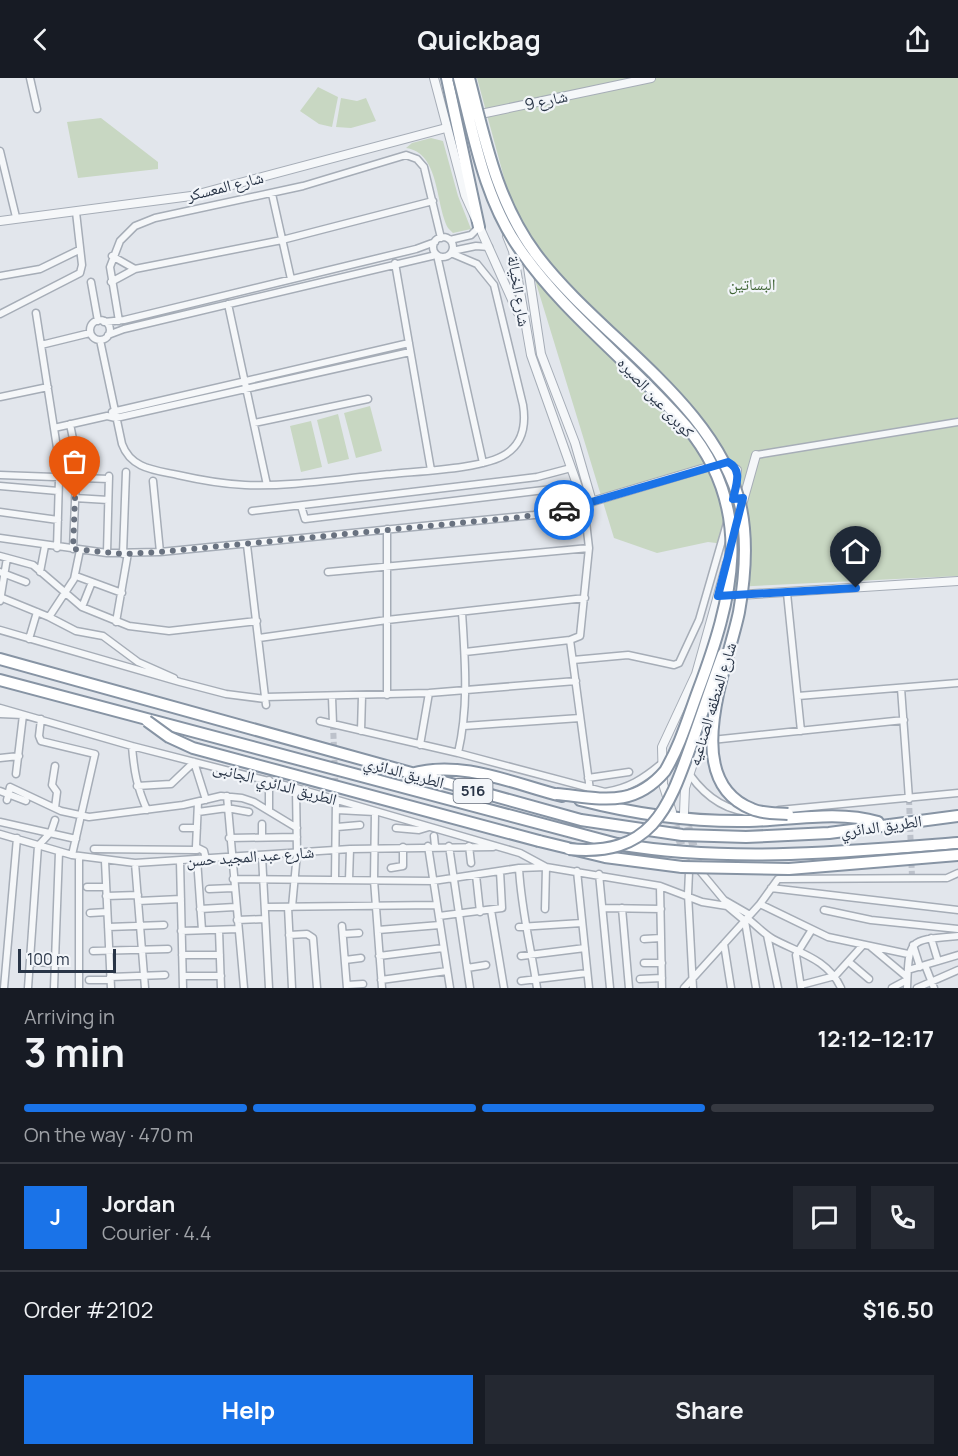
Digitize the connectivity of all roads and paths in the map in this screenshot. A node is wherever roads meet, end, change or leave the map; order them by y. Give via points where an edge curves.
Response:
1 (30, 78) edge
2 (434, 78) edge
3 (447, 78) edge
4 (457, 78) edge
5 (468, 78) edge
6 (651, 78) edge
7 (37, 109) dead end
8 (476, 115) junction
9 (446, 128) junction
10 (0, 151) edge
11 (4, 177) edge
12 (272, 194) junction
13 (433, 201) junction
14 (76, 212) junction
15 (16, 217) junction
16 (0, 220) edge
17 (479, 227) junction
18 (282, 240) junction
19 (438, 240) junction
20 (450, 240) junction
21 (489, 247) junction
22 (80, 250) junction
23 (452, 252) junction
24 (436, 255) junction
25 (112, 256) junction
26 (395, 263) junction
27 (135, 269) junction
28 (0, 276) edge
29 (291, 279) junction
30 (91, 282) dead end
31 (111, 282) junction
32 (297, 287) junction
33 (288, 289) junction
34 (228, 304) junction
35 (36, 313) dead end
36 (0, 314) edge
37 (101, 321) junction
38 (118, 321) junction
39 (90, 333) junction
40 (108, 335) junction
41 (526, 335) junction
42 (100, 340) junction
43 (409, 343) junction
44 (41, 345) junction
45 (410, 352) junction
46 (245, 381) junction
47 (48, 387) junction
48 (247, 389) junction
49 (0, 397) edge
50 (368, 399) dead end
51 (562, 407) junction
52 (115, 410) junction
53 (551, 413) junction
54 (107, 416) junction
55 (117, 418) junction
56 (958, 422) edge
57 (254, 423) junction
58 (70, 424) junction
59 (569, 426) junction
60 (54, 428) junction
61 (558, 431) junction
62 (756, 455) joint
63 (483, 463) junction
64 (571, 468) junction
65 (431, 470) junction
66 (126, 472) dead end
67 (0, 475) edge
68 (59, 479) junction
69 (76, 479) junction
70 (153, 481) dead end
71 (267, 485) junction
72 (0, 486) edge
73 (577, 486) junction
74 (58, 491) junction
75 (75, 498) junction
76 (743, 498) junction
77 (733, 499) junction
78 (108, 500) junction
79 (588, 503) junction
80 (301, 506) junction
81 (252, 511) dead end
82 (0, 512) edge
83 (58, 520) junction
84 (387, 530) junction
85 (0, 538) edge
86 (248, 545) junction
87 (45, 546) junction
88 (57, 548) junction
89 (590, 548) junction
90 (76, 550) junction
91 (160, 552) junction
92 (107, 553) junction
93 (126, 554) junction
94 (4, 557) edge
95 (387, 567) junction
96 (40, 572) junction
97 (328, 572) dead end
98 (2, 573) edge
99 (76, 576) junction
100 (958, 581) edge
101 (26, 582) dead end
102 (92, 582) junction
103 (122, 593) junction
104 (787, 593) junction
105 (65, 594) junction
106 (744, 594) junction
107 (718, 596) junction
108 (585, 598) junction
109 (0, 599) edge
110 (82, 607) junction
111 (37, 612) junction
112 (462, 612) junction
113 (738, 614) junction
114 (49, 616) junction
115 (387, 620) junction
116 (257, 621) junction
117 (116, 622) junction
118 (0, 630) edge
119 (259, 638) junction
120 (29, 639) junction
121 (570, 640) junction
122 (465, 652) junction
123 (0, 659) edge
124 (573, 660) junction
125 (0, 680) edge
126 (576, 681) junction
127 (180, 682) junction
128 (958, 682) edge
129 (901, 687) junction
130 (466, 691) junction
131 (429, 693) junction
132 (387, 695) junction
133 (362, 696) junction
134 (798, 696) junction
135 (332, 697) junction
136 (265, 700) junction
137 (0, 708) edge
138 (0, 714) edge
139 (24, 715) junction
140 (580, 718) junction
141 (41, 719) junction
142 (904, 720) junction
143 (147, 721) junction
144 (320, 721) dead end
145 (333, 724) junction
146 (464, 726) junction
147 (801, 730) junction
148 (361, 731) junction
149 (702, 741) junction
150 (420, 745) junction
151 (132, 746) junction
152 (458, 753) junction
153 (18, 756) junction
154 (0, 758) edge
155 (194, 762) junction
156 (661, 764) junction
157 (55, 766) dead end
158 (629, 772) dead end
159 (16, 774) dead end
160 (410, 774) junction
161 (690, 775) junction
162 (588, 778) junction
163 (269, 780) junction
164 (137, 786) junction
165 (296, 788) junction
166 (590, 790) junction
167 (958, 793) edge
168 (556, 794) junction
169 (6, 796) edge
170 (226, 796) junction
171 (28, 799) junction
172 (909, 799) junction
173 (206, 800) junction
174 (336, 800) junction
175 (198, 802) junction
176 (55, 808) junction
177 (227, 808) junction
178 (147, 810) junction
179 (269, 810) junction
180 (337, 810) junction
181 (198, 812) junction
182 (249, 812) dead end
183 (375, 812) junction
184 (672, 813) tunnel mouth
185 (684, 813) tunnel mouth
186 (81, 816) junction
187 (958, 816) edge
188 (836, 818) junction
189 (55, 820) dead end
190 (0, 822) edge
191 (262, 824) dead end
192 (884, 824) junction
193 (360, 825) dead end
194 (337, 827) junction
195 (429, 827) junction
196 (183, 828) dead end
197 (197, 828) junction
198 (297, 828) junction
199 (396, 828) dead end
200 (50, 833) junction
201 (0, 834) edge
202 (434, 836) dead end
203 (262, 837) junction
204 (297, 837) junction
205 (17, 838) junction
206 (229, 838) junction
207 (0, 839) edge
208 (76, 839) junction
209 (958, 843) edge
210 (38, 846) junction
211 (432, 846) junction
212 (449, 846) junction
213 (469, 846) junction
214 (403, 847) junction
215 (504, 847) junction
216 (373, 848) junction
217 (94, 849) dead end
218 (337, 849) junction
219 (350, 849) junction
220 (569, 849) junction
221 (197, 850) junction
222 (59, 852) junction
223 (297, 853) junction
224 (958, 855) edge
225 (76, 856) junction
226 (230, 856) junction
227 (262, 856) junction
228 (206, 858) junction
229 (197, 860) junction
230 (105, 861) junction
231 (180, 861) junction
232 (135, 863) junction
233 (471, 863) dead end
234 (546, 867) junction
235 (391, 868) dead end
236 (519, 868) junction
237 (500, 870) junction
238 (577, 871) junction
239 (700, 871) tunnel mouth
240 (689, 872) tunnel mouth
241 (958, 873) edge
242 (599, 874) junction
243 (476, 875) junction
244 (454, 878) junction
245 (232, 879) junction
246 (263, 879) junction
247 (294, 879) junction
248 (335, 879) junction
249 (349, 880) junction
250 (374, 880) junction
251 (433, 881) junction
252 (660, 886) junction
253 (87, 887) dead end
254 (106, 887) junction
255 (233, 888) junction
256 (771, 888) junction
257 (209, 889) dead end
258 (688, 894) junction
259 (106, 896) junction
260 (138, 898) junction
261 (180, 899) junction
262 (760, 904) junction
263 (437, 905) junction
264 (376, 906) junction
265 (235, 907) junction
266 (265, 907) junction
267 (290, 907) junction
268 (603, 908) junction
269 (622, 908) junction
270 (200, 909) junction
271 (544, 909) dead end
272 (661, 909) junction
273 (491, 910) junction
274 (824, 910) dead end
275 (958, 910) edge
276 (107, 912) junction
277 (480, 912) junction
278 (90, 913) dead end
279 (459, 914) junction
280 (439, 916) junction
281 (747, 918) junction
282 (265, 919) junction
283 (237, 920) junction
284 (582, 923) junction
285 (164, 924) dead end
286 (440, 925) junction
287 (140, 926) junction
288 (342, 926) dead end
289 (108, 927) junction
290 (519, 927) dead end
291 (528, 927) junction
292 (238, 929) junction
293 (958, 929) edge
294 (202, 930) junction
295 (219, 930) junction
296 (378, 930) junction
297 (181, 931) junction
298 (812, 931) junction
299 (359, 933) dead end
300 (343, 934) junction
301 (289, 935) junction
302 (767, 935) junction
303 (958, 936) edge
304 (661, 938) junction
305 (932, 938) junction
306 (644, 939) dead end
307 (724, 944) junction
308 (866, 945) junction
309 (913, 945) junction
310 (443, 948) junction
311 (585, 948) junction
312 (168, 949) dead end
313 (142, 950) junction
314 (798, 950) junction
315 (93, 951) dead end
316 (109, 951) junction
317 (908, 954) junction
318 (182, 955) junction
319 (220, 955) junction
320 (532, 955) junction
321 (958, 955) edge
322 (379, 956) junction
323 (521, 956) dead end
324 (361, 958) dead end
325 (345, 960) junction
326 (938, 961) junction
327 (30, 962) junction
328 (849, 962) junction
329 (55, 963) junction
330 (644, 963) dead end
331 (662, 963) junction
332 (486, 965) dead end
333 (922, 966) junction
334 (467, 968) junction
335 (447, 970) junction
336 (958, 970) edge
337 (587, 973) junction
338 (165, 975) dead end
339 (221, 975) junction
340 (835, 975) junction
341 (144, 976) junction
342 (183, 976) junction
343 (907, 976) junction
344 (110, 978) junction
345 (662, 978) junction
346 (536, 979) junction
347 (640, 979) dead end
348 (818, 979) junction
349 (90, 980) dead end
350 (381, 980) junction
351 (691, 980) junction
352 (869, 980) dead end
353 (521, 981) dead end
354 (363, 984) dead end
355 (933, 985) edge
356 (801, 986) edge
357 (347, 987) edge
358 (3, 988) edge
359 (28, 988) edge
360 (54, 988) edge
361 (79, 988) edge
362 (111, 988) edge
363 (145, 988) edge
364 (183, 988) edge
365 (221, 988) edge
366 (244, 988) edge
367 (268, 988) edge
368 (292, 988) edge
369 (317, 988) edge
370 (382, 988) edge
371 (450, 988) edge
372 (470, 988) edge
373 (504, 988) edge
374 (537, 988) edge
375 (589, 988) edge
376 (610, 988) edge
377 (629, 988) edge
378 (662, 988) edge
379 (684, 988) edge
380 (693, 988) edge
381 (731, 988) edge
382 (756, 988) edge
383 (778, 988) edge
384 (821, 988) edge
385 (841, 988) edge
386 (892, 988) edge
387 (907, 988) edge
388 (917, 988) edge

1 - 7 street
2 - 9 street
3 - 17 highway
4 - 41 street, شارع الخيالة via 487,193 513,251
4 - 168 highway, كوبرى عين الصيره, bridge via 486,180 508,230 540,275 695,438 719,482 731,528 731,578 721,626 665,771 648,788 626,798
5 - 8 street, شارع الخيالة
5 - 113 highway, كوبرى عين الصيره, bridge via 495,177 526,240 548,269 693,417 724,460 737,493 744,528 745,563
6 - 8 street, شارع 9
8 - 51 street, شارع الخيالة via 497,189 524,249 536,333
9 - 14 street, شارع المعسكر via 214,191
9 - 17 street via 465,195
10 - 11 street
11 - 15 street
12 - 13 street via 406,155 424,167
12 - 18 street
12 - 25 street via 148,220 124,235
13 - 18 street
13 - 19 street
14 - 15 street, شارع المعسكر
14 - 22 street
15 - 16 street, شارع المعسكر
17 - 20 street via 471,235
17 - 21 street
18 - 27 street
18 - 29 street
19 - 20 street
19 - 24 street via 433,249
19 - 29 street via 416,249
20 - 23 street
21 - 23 street
21 - 41 street via 511,291
22 - 28 street via 40,269
22 - 36 street via 78,275
23 - 24 street via 446,257
23 - 63 street via 477,264 494,285 525,414 523,432 514,447 499,459
24 - 26 street
24 - 63 street
25 - 27 street
25 - 31 street
26 - 32 street
26 - 43 street
27 - 31 street
29 - 32 street
29 - 33 street
29 - 38 street
30 - 37 street
31 - 38 street
32 - 33 street
33 - 34 street
34 - 40 street
34 - 46 street
35 - 44 street
37 - 38 street
37 - 39 street via 91,326
37 - 40 street via 108,326
39 - 42 street
39 - 44 street
40 - 42 street
41 - 53 street, شارع الخيالة
42 - 52 street
43 - 45 street
43 - 46 street
44 - 47 street
45 - 48 street
45 - 65 street
46 - 48 street
46 - 52 street
47 - 49 street
47 - 60 street
48 - 55 street
48 - 57 street
50 - 57 street
51 - 53 street via 558,414
51 - 59 street, شارع الخيالة
52 - 54 street
52 - 55 street
53 - 61 street, شارع الخيالة
54 - 55 street
54 - 58 street
55 - 71 street via 124,449 142,467 219,483
56 - 62 street
57 - 71 street
58 - 60 street
58 - 60 street via 76,452 71,460 59,457
59 - 61 street
59 - 79 street, شارع الخيالة
61 - 64 street, شارع الخيالة
62 - 76 street, شارع المنطقه الصناعيه
63 - 65 street
64 - 73 street, شارع الخيالة
64 - 80 street via 537,477
65 - 71 street
66 - 93 street
67 - 68 street
68 - 69 street
68 - 74 street
69 - 75 street
69 - 78 street via 109,478
70 - 91 street
72 - 74 street
73 - 79 street, شارع الخيالة
73 - 80 street via 305,519
74 - 83 street
75 - 78 street
75 - 90 street
76 - 77 street
76 - 107 street, شارع المنطقه الصناعيه
77 - 79 street via 738,473 725,462
77 - 124 street via 703,610 679,663 628,655
78 - 92 street
79 - 84 street via 534,515
79 - 89 street
80 - 81 street
82 - 83 street
83 - 88 street
84 - 86 street
84 - 95 street
85 - 87 street
86 - 91 street
86 - 116 street
87 - 88 street
87 - 96 street
88 - 90 street
89 - 95 street
89 - 108 street
90 - 92 street
90 - 99 street
91 - 93 street
92 - 93 street
93 - 103 street
94 - 96 street
94 - 98 street
95 - 97 street
95 - 115 street
96 - 105 street
98 - 101 street
98 - 109 street
99 - 102 street
99 - 105 street
100 - 104 street
102 - 103 street
102 - 110 street
103 - 117 street
104 - 106 street
104 - 134 street
105 - 110 street
105 - 114 street
106 - 107 street
106 - 149 street, شارع المنطقه الصناعيه
107 - 156 street, شارع المنطقه الصناعيه via 696,674 665,738
108 - 112 street
108 - 121 street via 580,636
109 - 111 street
110 - 117 street
111 - 114 street
111 - 120 street
112 - 115 street
112 - 122 street
113 - 188 highway, كوبرى عين الصيره, bridge via 712,730 716,773 731,796 754,810
113 - 220 highway, bridge via 668,806 649,827 625,842 598,849
114 - 127 street via 76,631 108,638 138,662
115 - 119 street
115 - 132 street
116 - 117 street via 169,631
116 - 119 street
118 - 120 street
119 - 136 street
120 - 127 street
121 - 122 street
121 - 124 street
122 - 130 street
123 - 160 highway, الطريق الدائري / 516
124 - 126 street
125 - 143 highway, الطريق الدائري / 516
126 - 130 street
126 - 140 street
127 - 136 street
128 - 129 street
129 - 134 street
129 - 142 street
130 - 131 street
130 - 146 street
131 - 132 street
131 - 150 street
132 - 133 street
133 - 135 street
133 - 148 street
134 - 147 street
135 - 136 street
135 - 145 street
137 - 139 street, الطريق الدائري الجانبى
138 - 139 street
139 - 141 street, الطريق الدائري الجانبى
139 - 153 street
140 - 146 street
140 - 162 street
141 - 151 street, الطريق الدائري الجانبى
141 - 186 street via 41,741 95,754
142 - 147 street
142 - 172 street
143 - 209 highway, الطريق الدائري / 516 via 579,836 656,850 746,857
143 - 220 highway, bridge via 193,748
144 - 145 street
145 - 148 street
146 - 152 street
147 - 149 street
148 - 150 street
149 - 161 street, شارع المنطقه الصناعيه
150 - 152 street
151 - 155 street, الطريق الدائري الجانبى
151 - 164 street
152 - 166 street
153 - 154 street
153 - 159 street
155 - 163 street, الطريق الدائري الجانبى
155 - 164 street via 171,784
155 - 173 street
156 - 166 street via 623,789
156 - 184 street, شارع المنطقه الصناعيه
157 - 176 street
158 - 162 street
160 - 168 highway via 425,770 466,771
160 - 192 highway, الطريق الدائري / 516 via 581,820 662,833 788,836
161 - 172 street via 713,800 745,812
161 - 185 street, شارع المنطقه الصناعيه
162 - 166 street
163 - 165 street, الطريق الدائري الجانبى
163 - 179 street
164 - 178 street
165 - 174 street, الطريق الدائري الجانبى
165 - 198 street
167 - 172 street
168 - 188 highway via 690,818
169 - 171 street
169 - 171 street via 10,787
170 - 173 street
170 - 177 street
170 - 179 street
171 - 176 street
173 - 175 street
174 - 180 street
174 - 183 street, الطريق الدائري الجانبى
175 - 178 street
175 - 181 street
176 - 186 street
177 - 181 street
177 - 182 street
177 - 206 street
178 - 186 street
179 - 198 street
180 - 183 street
180 - 194 street
181 - 197 street
183 - 195 street, الطريق الدائري الجانبى
183 - 216 street
186 - 208 street
187 - 192 highway, الطريق الدائري / 516
188 - 192 highway
189 - 200 street
190 - 200 street
191 - 203 street
193 - 194 street
194 - 218 street
195 - 199 street
195 - 215 street, الطريق الدائري الجانبى
196 - 197 street
197 - 221 street
198 - 204 street
200 - 208 street
200 - 210 street
201 - 205 street, شارع عبد المجيد حسن
201 - 207 street
202 - 211 street
203 - 204 street
203 - 206 street
204 - 223 street
205 - 210 street, شارع عبد المجيد حسن
205 - 358 street
206 - 226 street
208 - 225 street
210 - 222 street, شارع عبد المجيد حسن
210 - 327 street
211 - 212 street, شارع عبد المجيد حسن
211 - 214 street, شارع عبد المجيد حسن
211 - 251 street
212 - 213 street, شارع عبد المجيد حسن
212 - 244 street
213 - 215 street, شارع عبد المجيد حسن
213 - 233 street
214 - 216 street, شارع عبد المجيد حسن
214 - 235 street via 403,866
215 - 234 street, الطريق الدائري الجانبى
216 - 219 street, شارع عبد المجيد حسن
216 - 250 street
217 - 221 street
218 - 219 street, شارع عبد المجيد حسن
218 - 223 street, شارع عبد المجيد حسن
218 - 248 street
219 - 249 street
220 - 224 highway, bridge via 656,864 744,870
221 - 228 street via 204,851
222 - 225 street, شارع عبد المجيد حسن
222 - 329 street
223 - 227 street, شارع عبد المجيد حسن
223 - 247 street
225 - 230 street, شارع عبد المجيد حسن
225 - 361 street
226 - 227 street, شارع عبد المجيد حسن
226 - 228 street, شارع عبد المجيد حسن
226 - 245 street
227 - 246 street
228 - 229 street, شارع عبد المجيد حسن
229 - 231 street, شارع عبد المجيد حسن
229 - 270 street
230 - 232 street, شارع عبد المجيد حسن
230 - 254 street
231 - 232 street, شارع عبد المجيد حسن
231 - 261 street
232 - 260 street
234 - 236 street
234 - 238 street
234 - 271 street
236 - 237 street
236 - 291 street via 521,907
237 - 243 street
237 - 273 street via 502,906
238 - 242 street
238 - 284 street
239 - 281 street via 724,900
240 - 258 street
241 - 256 street via 947,878 778,879
242 - 252 street
242 - 268 street
243 - 244 street
243 - 277 street
244 - 251 street
244 - 279 street
245 - 246 street
245 - 255 street
246 - 247 street
246 - 266 street
247 - 248 street
247 - 267 street
248 - 249 street
249 - 250 street
250 - 251 street
250 - 264 street
251 - 263 street
252 - 258 street
252 - 272 street
253 - 254 street
254 - 259 street
255 - 257 street
255 - 265 street
256 - 262 street
256 - 275 street
258 - 281 street via 702,902 728,906
258 - 351 street
259 - 260 street
259 - 276 street
260 - 261 street
260 - 287 street
261 - 297 street
262 - 281 street
262 - 298 street
263 - 264 street
263 - 280 street
264 - 267 street
264 - 296 street
265 - 270 street
265 - 283 street
266 - 267 street
266 - 282 street
267 - 301 street
268 - 269 street
268 - 376 street
269 - 272 street
269 - 377 street
270 - 294 street
272 - 304 street
273 - 277 street
273 - 373 street
274 - 293 street via 871,920
276 - 278 street
276 - 289 street
277 - 279 street
279 - 280 street
279 - 334 street
280 - 286 street
281 - 302 street
281 - 307 street
281 - 382 street
282 - 283 street
282 - 367 street
283 - 292 street
284 - 291 street
284 - 311 street
285 - 287 street
286 - 296 street
286 - 310 street
287 - 289 street
287 - 313 street
288 - 300 street
289 - 316 street
290 - 291 street
291 - 320 street
292 - 295 street
292 - 366 street
294 - 295 street
294 - 297 street
295 - 319 street
296 - 322 street
297 - 318 street
298 - 308 street
298 - 314 street
299 - 300 street
300 - 325 street
301 - 368 street
301 - 369 street via 308,934 313,938
302 - 314 street
302 - 383 street
303 - 305 street
304 - 306 street
304 - 331 street
305 - 309 street
305 - 326 street
307 - 351 street
307 - 381 street
308 - 317 street
308 - 328 street
308 - 343 street
309 - 317 street
309 - 333 street
310 - 322 street
310 - 335 street
311 - 320 street
311 - 337 street
312 - 313 street
313 - 316 street
313 - 341 street
314 - 340 street
314 - 356 street
315 - 316 street
316 - 344 street
317 - 343 street
318 - 319 street
318 - 342 street
319 - 339 street
320 - 323 street
320 - 346 street
321 - 326 street
322 - 350 street
324 - 325 street
325 - 357 street
326 - 333 street
327 - 329 street
327 - 359 street
328 - 340 street
328 - 352 street
329 - 360 street
330 - 331 street
331 - 345 street
332 - 334 street
333 - 343 street
333 - 355 street
334 - 372 street
335 - 350 street
335 - 371 street
336 - 355 street
337 - 346 street
337 - 375 street
338 - 341 street
339 - 342 street
339 - 365 street
340 - 348 street
340 - 385 street
341 - 344 street
341 - 363 street
342 - 364 street
343 - 386 street
343 - 387 street
344 - 349 street
344 - 362 street
345 - 347 street
345 - 378 street
346 - 353 street
346 - 374 street
348 - 356 street
348 - 384 street
350 - 370 street
351 - 379 street
351 - 380 street
354 - 357 street
355 - 388 street

